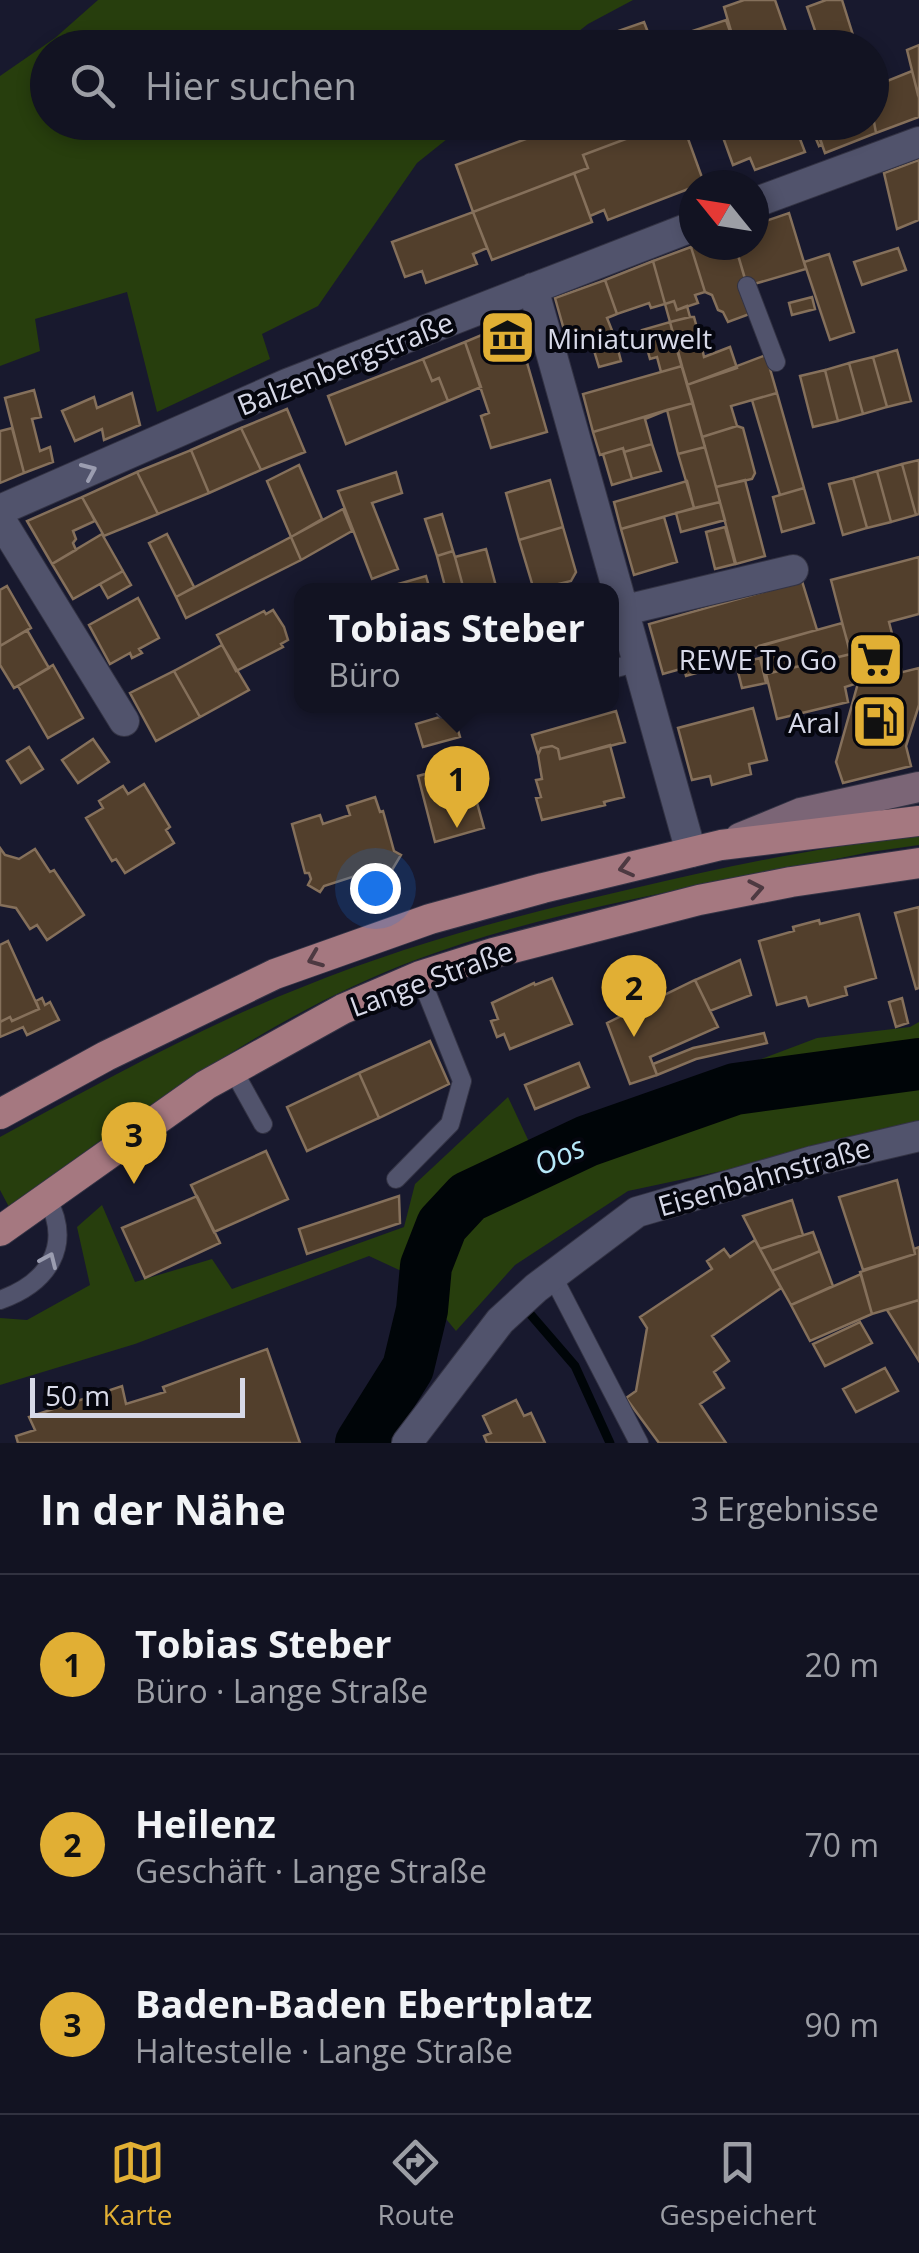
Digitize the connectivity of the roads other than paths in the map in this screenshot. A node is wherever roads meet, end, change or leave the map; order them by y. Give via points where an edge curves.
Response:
1 (919, 142) edge
2 (769, 197) edge
3 (679, 232) edge
4 (747, 286) dead end
5 (532, 288) junction
6 (776, 362) dead end
7 (0, 510) edge
8 (0, 518) edge
9 (793, 570) dead end
10 (608, 583) edge
11 (619, 593) edge
12 (619, 632) edge
13 (626, 666) edge
14 (124, 720) dead end
15 (919, 787) edge
16 (919, 822) edge
17 (721, 845) junction
18 (691, 852) junction
19 (919, 863) edge
20 (420, 976) junction
21 (234, 1070) junction
22 (0, 1114) edge
23 (264, 1124) dead end
24 (915, 1145) edge
25 (396, 1179) dead end
26 (47, 1198) junction
27 (0, 1231) edge
28 (552, 1276) junction
29 (0, 1300) edge
30 (406, 1443) edge
31 (639, 1443) edge

1 - 2 street
3 - 5 street, Balzenbergstraße
4 - 6 lane
7 -> 5 street, Balzenbergstraße via 287,384
5 - 10 street
8 - 14 street
9 - 11 street
12 - 13 street
13 - 18 street
15 - 17 main road, Lange Straße via 806,811
16 - 17 main road, Lange Straße
17 - 18 main road, Lange Straße
18 -> 22 main road, Lange Straße via 430,919 327,954 227,996
20 -> 19 main road, Lange Straße via 699,900
20 - 21 main road, Lange Straße
20 - 25 lane via 462,1081 450,1124
21 - 23 lane
21 - 26 main road, Lange Straße
24 - 28 street, Eisenbahnstraße via 813,1161 637,1212
26 - 27 main road, Lange Straße
29 -> 26 lane via 48,1269 58,1232
28 - 30 street, Eisenbahnstraße via 500,1321
28 - 31 lane

